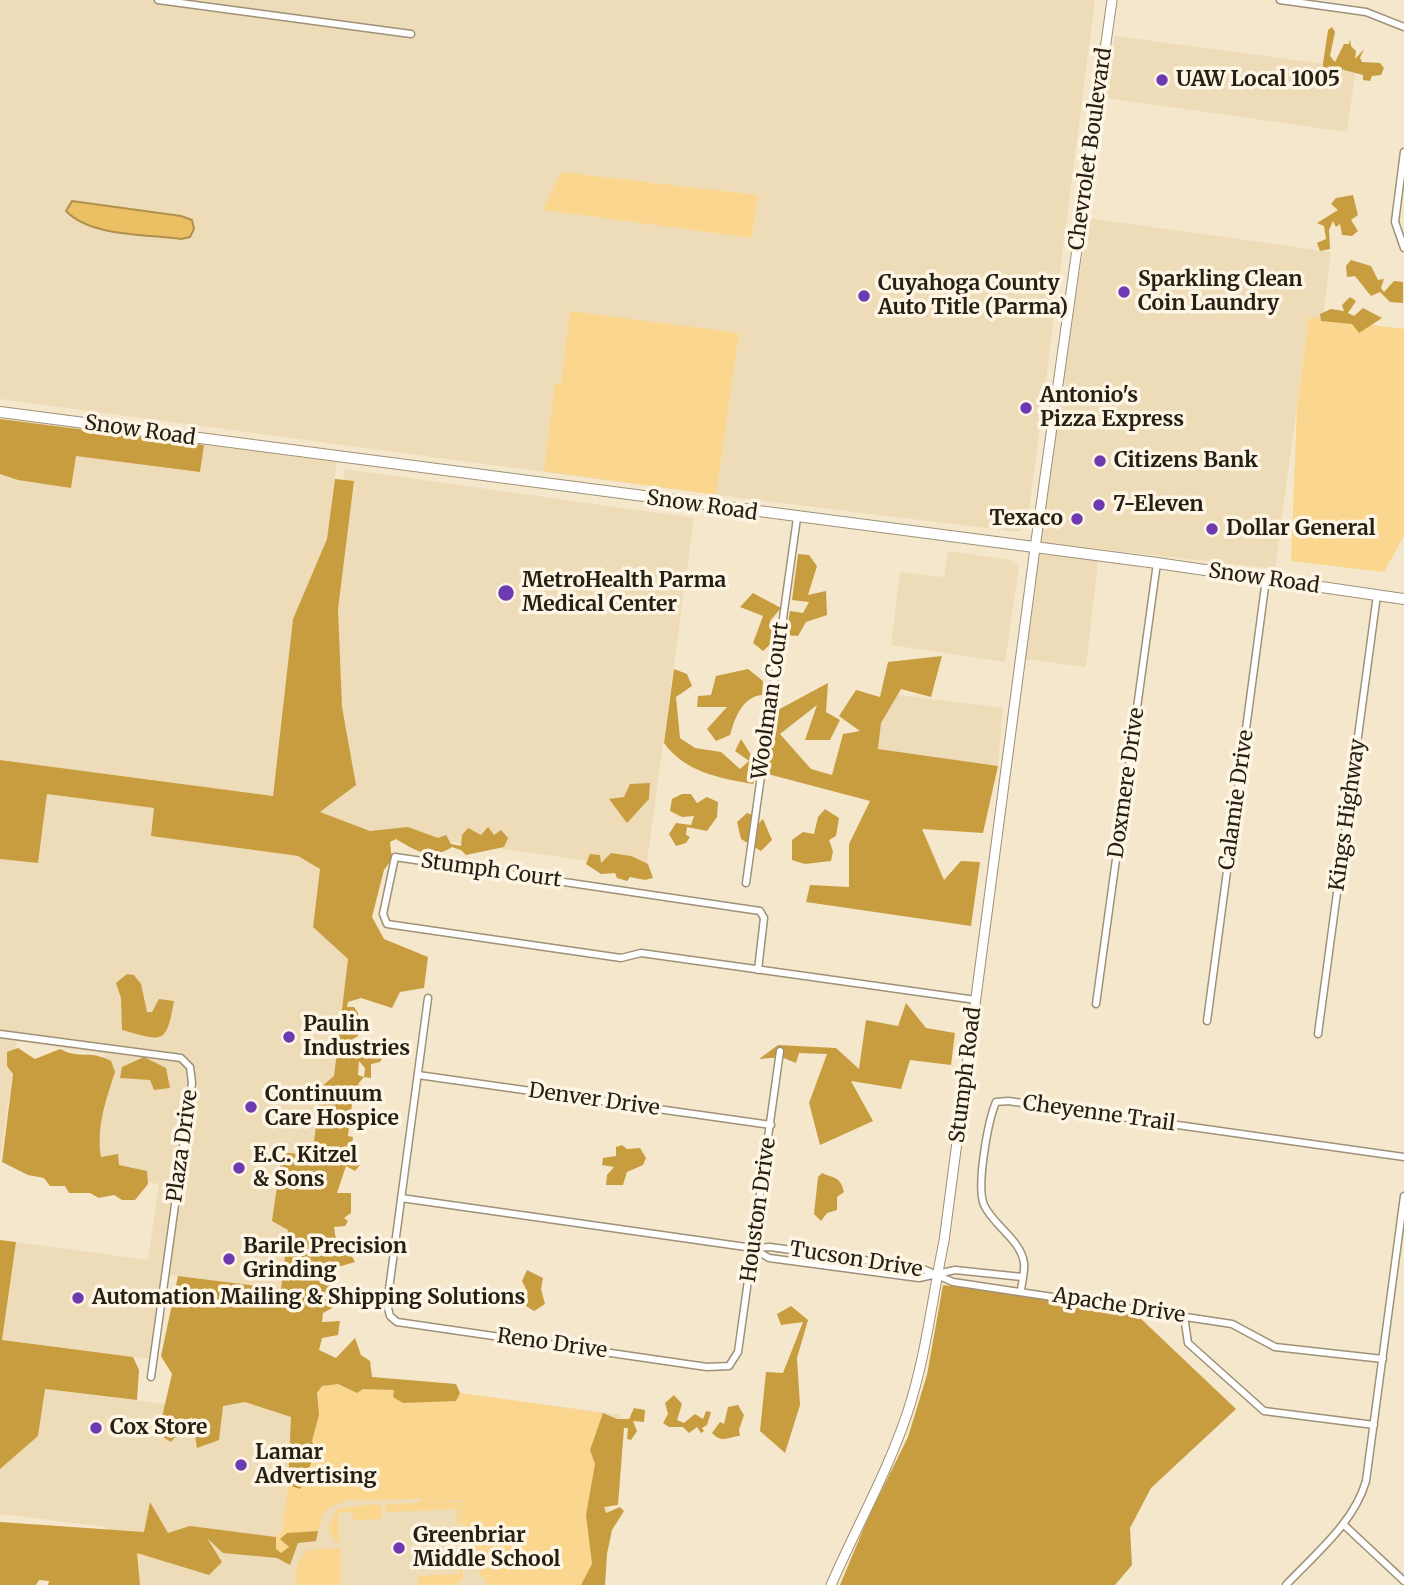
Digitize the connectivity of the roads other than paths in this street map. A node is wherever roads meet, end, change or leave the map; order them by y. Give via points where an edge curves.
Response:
1 (158, 0) edge
2 (1112, 0) edge
3 (1280, 0) edge
4 (1402, 26) edge
5 (411, 34) dead end
6 (1404, 34) edge
7 (1404, 154) edge
8 (1404, 248) edge
9 (0, 412) edge
10 (797, 518) junction
11 (1035, 548) junction
12 (1157, 563) junction
13 (1266, 579) junction
14 (1377, 595) junction
15 (1404, 599) edge
16 (746, 883) dead end
17 (758, 970) junction
18 (428, 998) dead end
19 (976, 1000) junction
20 (1096, 1004) dead end
21 (1207, 1021) dead end
22 (0, 1034) edge
23 (1318, 1034) dead end
24 (780, 1051) dead end
25 (418, 1075) junction
26 (771, 1125) junction
27 (1404, 1157) edge
28 (1404, 1196) edge
29 (401, 1198) junction
30 (753, 1248) junction
31 (937, 1275) junction
32 (1022, 1278) junction
33 (1021, 1290) junction
34 (1184, 1316) junction
35 (1383, 1359) junction
36 (729, 1366) joint
37 (151, 1377) dead end
38 (1374, 1425) junction
39 (1343, 1524) junction
40 (1404, 1581) edge
41 (831, 1585) edge
42 (1286, 1585) edge

1 - 5 street
2 - 11 main road, Chevrolet Boulevard
3 - 4 street via 1366,12
4 - 6 street
7 - 8 street via 1395,222
9 - 10 main road, Snow Road
10 - 11 main road, Snow Road
10 - 16 street, Woolman Court
11 - 12 main road, Snow Road
11 - 19 main road, Stumph Road
12 - 13 main road, Snow Road
12 - 20 street, Doxmere Drive
13 - 14 main road, Snow Road
13 - 21 street, Calamie Drive
14 - 15 main road, Snow Road
14 - 23 street, Kings Highway
17 - 17 street, Stumph Court via 641,953 621,958 387,924 383,914 395,857 761,911
17 - 19 street, Stumph Court
18 - 25 street
19 - 31 main road, Stumph Road
22 - 37 street, Plaza Drive via 181,1058 190,1067 192,1083
24 - 26 street, Houston Drive
25 - 26 street, Denver Drive
25 - 29 street
26 - 30 street, Houston Drive
27 - 32 street, Cheyenne Trail via 996,1102 990,1115 981,1196 992,1219 1019,1250 1024,1262
28 - 35 street
29 - 30 street, Tucson Drive
29 - 36 street, Reno Drive via 387,1304 397,1322 707,1367
30 - 31 street, Tucson Drive via 921,1268
30 - 31 street, Tucson Drive via 769,1258 919,1278
30 - 36 street, Houston Drive via 738,1352
31 - 32 street via 955,1270
31 - 33 street, Apache Drive via 953,1282
31 - 41 main road, Stumph Road via 907,1414 882,1479
32 - 33 street, Cheyenne Trail
33 - 34 street, Apache Drive
34 - 35 street, Apache Drive via 1243,1327 1275,1346
34 - 38 street via 1188,1343 1264,1411
35 - 38 street
38 - 39 street via 1363,1493
39 - 40 street
39 - 42 street

